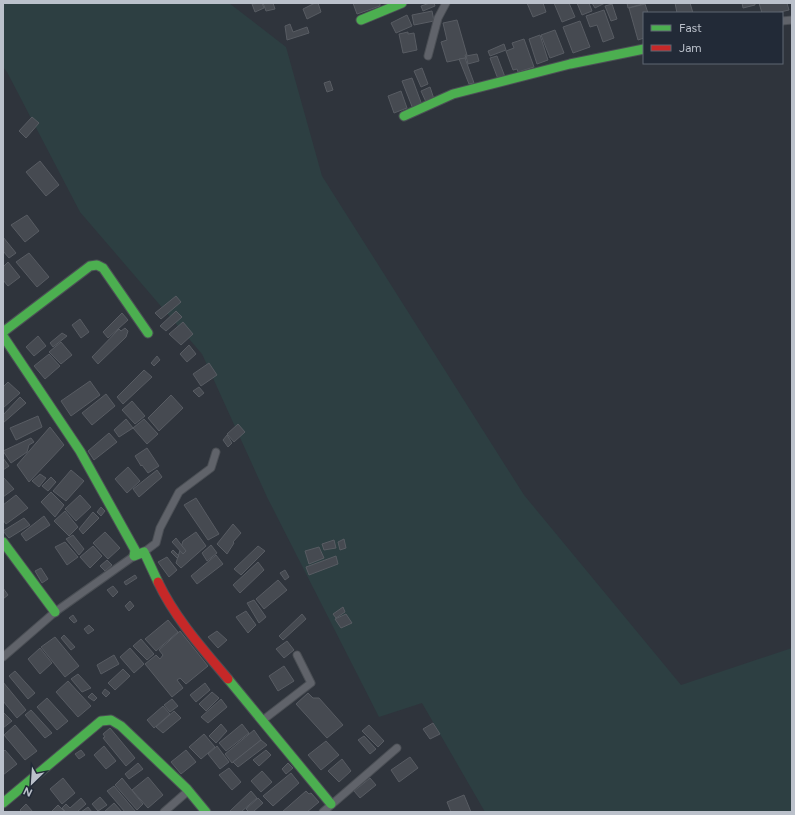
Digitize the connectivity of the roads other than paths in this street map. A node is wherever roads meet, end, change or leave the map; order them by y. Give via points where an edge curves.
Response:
1 (402, 3) edge
2 (446, 3) edge
3 (361, 20) dead end
4 (643, 49) edge
5 (428, 56) dead end
6 (404, 116) dead end
7 (3, 332) edge
8 (148, 333) dead end
9 (3, 336) edge
10 (216, 452) dead end
11 (3, 542) edge
12 (144, 552) junction
13 (134, 556) junction
14 (55, 612) junction
15 (297, 656) dead end
16 (3, 657) edge
17 (263, 720) junction
18 (397, 748) dead end
19 (188, 791) junction
20 (3, 803) edge
21 (331, 804) junction
22 (164, 812) edge
23 (206, 812) edge
24 (323, 812) edge

1 - 3 street
2 - 5 street via 438,18
4 - 6 street via 570,64 453,94
7 - 8 street via 90,266 96,265 103,268
9 - 13 street via 80,451 135,550
10 - 12 street via 211,468 179,492 160,528 156,543
11 - 14 street
12 - 13 street
12 - 17 street via 169,604 198,644
13 - 14 street
14 - 16 street
15 - 17 street via 311,683
17 - 21 street
18 - 21 street
19 - 20 street via 121,726 111,720 101,721
19 - 22 street
19 - 23 street
21 - 24 street

